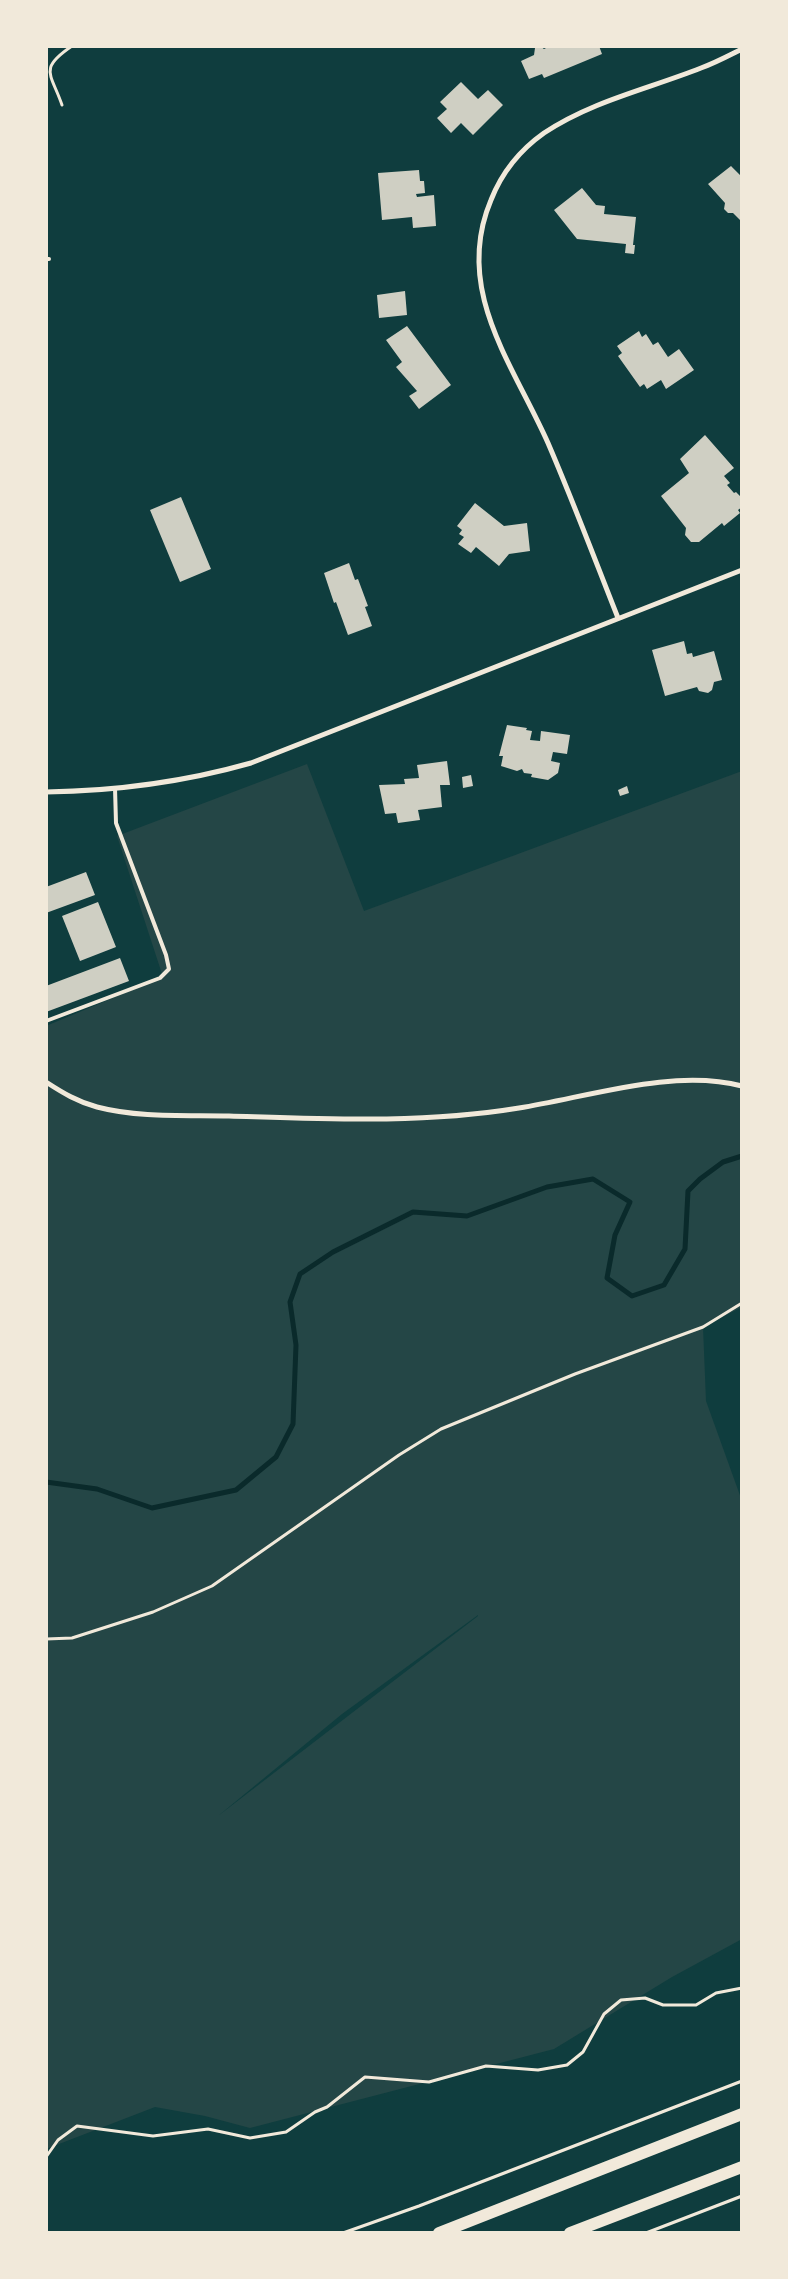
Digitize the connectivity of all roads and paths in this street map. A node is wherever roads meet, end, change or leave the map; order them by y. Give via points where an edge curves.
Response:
1 (72, 46) edge
2 (742, 50) edge
3 (62, 105) dead end
4 (742, 570) edge
5 (618, 618) junction
6 (115, 788) junction
7 (46, 792) edge
8 (46, 1021) edge
9 (46, 1082) edge
10 (742, 1086) edge
11 (742, 1303) edge
12 (46, 1639) edge
13 (742, 1988) edge
14 (742, 2081) edge
15 (742, 2116) edge
16 (46, 2157) edge
17 (742, 2167) edge
18 (742, 2196) edge
19 (343, 2233) edge
20 (439, 2233) edge
21 (570, 2233) edge
22 (646, 2233) edge

1 - 3 path via 50,67
2 - 5 street via 606,101 544,133 506,170 484,215 478,244 479,278 493,333 560,471
4 - 5 street
5 - 6 street via 251,763 176,781
6 - 7 street
6 - 8 lane via 116,823 170,969 160,978
9 - 10 street via 81,1102 123,1112 369,1120 436,1119 480,1114 681,1080 722,1081
11 - 12 path via 703,1327 575,1374 442,1429 399,1455 212,1586 152,1612 72,1638
13 - 16 path via 716,1993 696,2005 663,2005 645,1998 621,2000 604,2014 583,2052 567,2065 538,2070 486,2066 429,2082 365,2077 327,2107 286,2132 250,2138 208,2129 154,2136 77,2126 58,2140
14 - 19 path
15 - 20 main road
17 - 21 main road
18 - 22 path

